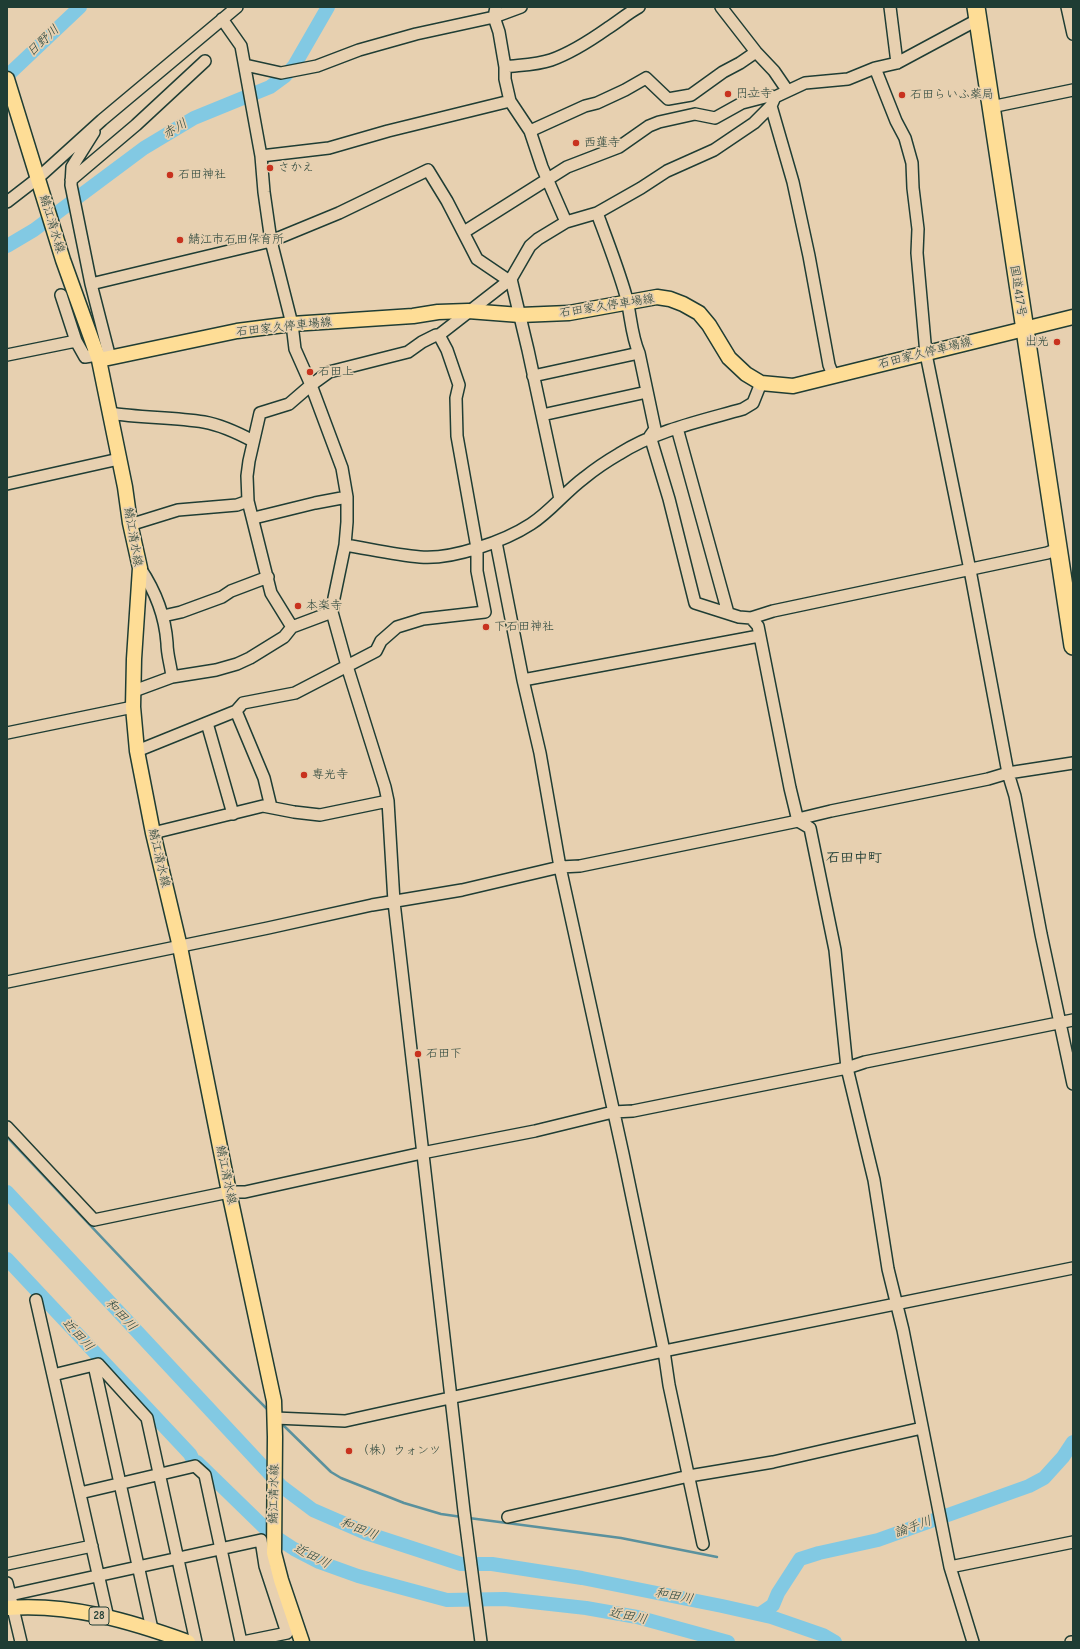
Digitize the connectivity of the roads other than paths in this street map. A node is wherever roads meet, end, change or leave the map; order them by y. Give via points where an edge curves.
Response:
1 (237, 7) edge
2 (521, 7) edge
3 (639, 7) edge
4 (721, 7) edge
5 (890, 7) edge
6 (1067, 7) edge
7 (495, 12) edge
8 (977, 13) edge
9 (222, 19) junction
10 (1073, 34) edge
11 (756, 52) junction
12 (205, 61) dead end
13 (897, 63) junction
14 (245, 66) junction
15 (505, 67) junction
16 (875, 68) junction
17 (7, 79) edge
18 (787, 90) junction
19 (1073, 90) edge
20 (510, 101) junction
21 (773, 101) junction
22 (991, 107) junction
23 (102, 120) junction
24 (530, 131) junction
25 (261, 156) junction
26 (36, 172) junction
27 (71, 180) junction
28 (548, 180) junction
29 (7, 202) edge
30 (597, 212) junction
31 (566, 222) junction
32 (464, 232) junction
33 (271, 241) junction
34 (510, 280) junction
35 (91, 284) junction
36 (61, 295) dead end
37 (627, 302) junction
38 (468, 311) junction
39 (520, 315) junction
40 (1073, 316) edge
41 (292, 324) junction
42 (1024, 329) junction
43 (439, 335) junction
44 (76, 340) junction
45 (639, 352) junction
46 (926, 354) junction
47 (7, 355) edge
48 (102, 357) junction
49 (833, 375) junction
50 (533, 376) junction
51 (762, 383) junction
52 (311, 385) junction
53 (647, 392) junction
54 (109, 413) junction
55 (542, 415) junction
56 (677, 428) junction
57 (650, 436) junction
58 (254, 441) junction
59 (119, 459) junction
60 (7, 484) edge
61 (347, 497) junction
62 (560, 499) junction
63 (248, 501) junction
64 (254, 518) junction
65 (130, 523) junction
66 (496, 542) junction
67 (345, 545) junction
68 (477, 548) junction
69 (1058, 549) junction
70 (140, 568) junction
71 (970, 570) junction
72 (268, 577) junction
73 (332, 612) junction
74 (728, 612) junction
75 (163, 616) junction
76 (752, 618) junction
77 (292, 627) junction
78 (759, 636) junction
79 (1073, 646) edge
80 (347, 666) junction
81 (172, 677) junction
82 (523, 680) junction
83 (134, 691) junction
84 (133, 707) junction
85 (236, 711) junction
86 (207, 723) junction
87 (7, 733) edge
88 (137, 751) junction
89 (1073, 763) edge
90 (1008, 773) junction
91 (388, 801) junction
92 (271, 807) junction
93 (233, 814) junction
94 (798, 820) junction
95 (153, 833) junction
96 (560, 867) junction
97 (394, 902) junction
98 (180, 947) junction
99 (7, 982) edge
100 (1073, 1020) edge
101 (1060, 1022) junction
102 (847, 1068) junction
103 (1073, 1084) edge
104 (612, 1112) junction
105 (7, 1127) edge
106 (422, 1153) junction
107 (229, 1192) junction
108 (1073, 1268) edge
109 (36, 1300) dead end
110 (896, 1305) junction
111 (664, 1351) junction
112 (94, 1365) junction
113 (53, 1375) junction
114 (451, 1397) junction
115 (275, 1418) junction
116 (922, 1428) junction
117 (159, 1475) junction
118 (689, 1476) junction
119 (120, 1484) junction
120 (80, 1493) junction
121 (508, 1517) dead end
122 (1073, 1542) edge
123 (703, 1544) dead end
124 (92, 1546) junction
125 (221, 1550) junction
126 (178, 1559) junction
127 (7, 1564) edge
128 (950, 1567) junction
129 (138, 1568) junction
130 (99, 1577) junction
131 (7, 1583) edge
132 (10, 1604) edge
133 (108, 1618) junction
134 (152, 1629) junction
135 (21, 1642) edge
136 (188, 1642) edge
137 (196, 1642) edge
138 (242, 1642) edge
139 (302, 1642) edge
140 (481, 1642) edge
141 (973, 1642) edge

1 - 9 street
2 - 7 street
3 - 15 street via 587,41 552,59
4 - 11 street
5 - 13 street
6 - 10 street
7 - 14 street via 359,50 310,68 281,73
7 - 15 street
8 - 13 street
8 - 22 highway, 国道417号
9 - 14 street via 241,46
9 - 23 street
11 - 18 street via 774,70
11 - 24 street via 691,95 668,99 646,78 597,103
12 - 27 street via 136,125
13 - 16 street
14 - 25 street
15 - 20 street
16 - 18 street via 848,79 806,83
16 - 46 street via 905,138 912,163
17 - 26 main road, 鯖江清水線
18 - 21 street
19 - 22 street
20 - 24 street
20 - 25 street via 329,148
21 - 28 street via 769,96 742,103 715,118 696,114 659,122 619,147 567,167
21 - 30 street via 754,123 714,150 667,171
21 - 49 street via 793,182
22 - 42 highway, 国道417号
23 - 26 street
23 - 27 street via 72,167
24 - 28 street
25 - 33 street
26 - 29 street
26 - 48 main road, 鯖江清水線 via 63,260
27 - 35 street
28 - 31 street
28 - 32 street
30 - 31 street
30 - 37 street via 620,273
31 - 34 street via 530,246
32 - 33 street via 428,170 339,213
32 - 34 street via 477,259
33 - 35 street
33 - 41 street
34 - 38 street
34 - 39 street
35 - 48 street
36 - 44 street
37 - 39 main road, 石田家久停車場線 via 569,313
37 - 45 street via 634,341
37 - 51 main road, 石田家久停車場線 via 663,298 694,309 709,325 729,358 740,369
38 - 39 main road, 石田家久停車場線
38 - 41 main road, 石田家久停車場線
38 - 43 street
39 - 50 street
40 - 42 main road, 石田家久停車場線
41 - 48 main road, 石田家久停車場線 via 237,331
41 - 52 street via 295,349
42 - 46 main road, 石田家久停車場線
42 - 69 highway, 国道417号
43 - 52 street via 422,342 408,352 330,372
43 - 68 street via 459,385 456,398 457,436
44 - 47 street
44 - 48 street via 85,357
45 - 50 street
45 - 53 street
46 - 49 main road, 石田家久停車場線
46 - 71 street
48 - 54 main road, 鯖江清水線
49 - 51 main road, 石田家久停車場線 via 793,386
50 - 55 street
51 - 56 street via 754,403 744,409
52 - 58 street via 289,404 260,413
52 - 61 street via 342,468
53 - 55 street
53 - 57 street via 655,429
54 - 58 street via 205,422
54 - 59 main road, 鯖江清水線
55 - 62 street
56 - 57 street
56 - 74 street
57 - 62 street via 584,478
57 - 74 street via 695,603
58 - 63 street via 247,476
59 - 60 street
59 - 65 main road, 鯖江清水線 via 126,487
61 - 64 street
61 - 67 street via 348,522
62 - 66 street via 531,524
63 - 64 street
63 - 65 street via 237,505 178,510
64 - 72 street
65 - 70 main road, 鯖江清水線
66 - 68 street
66 - 82 street
67 - 68 street via 420,557 440,557
67 - 73 street
68 - 80 street via 477,571 485,612 423,619 397,627 381,641 376,651
69 - 71 street
69 - 79 highway, 国道417号
70 - 75 street via 152,586
70 - 83 main road, 鯖江清水線
71 - 76 street via 773,611
71 - 90 street
72 - 75 street via 182,612
72 - 77 street via 271,593
73 - 77 street
73 - 80 street
74 - 76 street via 739,617
75 - 81 street
76 - 78 street via 758,626
77 - 81 street via 284,638 237,664
78 - 82 street
78 - 94 street
80 - 85 street via 295,693 243,703
80 - 91 street
81 - 83 street
82 - 96 street via 541,760
83 - 84 main road, 鯖江清水線
84 - 87 street
84 - 88 main road, 鯖江清水線
85 - 86 street
85 - 92 street via 264,778
86 - 88 street
86 - 93 street
88 - 95 main road, 鯖江清水線
89 - 90 street
90 - 94 street
90 - 101 street
91 - 92 street via 320,815
91 - 97 street
92 - 93 street via 262,806
93 - 95 street
94 - 96 street via 580,866
94 - 102 street via 810,828 833,942
95 - 98 main road, 鯖江清水線
96 - 97 street via 462,890
96 - 104 street
97 - 98 street
97 - 106 street
98 - 99 street
98 - 107 main road, 鯖江清水線
100 - 101 street
101 - 102 street via 865,1062
101 - 103 street
102 - 104 street via 633,1111
102 - 110 street via 874,1180
104 - 106 street via 535,1131
104 - 111 street
105 - 107 street via 94,1220
106 - 107 street via 245,1192
106 - 114 street
107 - 115 main road, 鯖江清水線 via 274,1401
108 - 110 street
109 - 113 street
110 - 111 street
110 - 116 street
111 - 114 street
111 - 118 street
112 - 113 street
112 - 117 street via 98,1364 147,1418
112 - 119 street
113 - 120 street
114 - 115 street via 345,1420
114 - 140 street
115 - 139 main road, 鯖江清水線 via 274,1553
116 - 118 street via 773,1462
116 - 128 street
117 - 119 street
117 - 125 street via 195,1466 204,1476
117 - 126 street
118 - 121 street
118 - 123 street
119 - 120 street
119 - 129 street
120 - 124 street
122 - 128 street
124 - 127 street
124 - 130 street
125 - 126 street
125 - 138 street
125 - 138 street via 261,1540 265,1566 287,1633
126 - 129 street
126 - 137 street
128 - 141 street
129 - 130 street
129 - 134 street
130 - 132 street
130 - 133 street
131 - 132 street
132 - 133 main road, 28 via 60,1609
132 - 135 street
133 - 134 main road, 28
134 - 136 main road, 28

